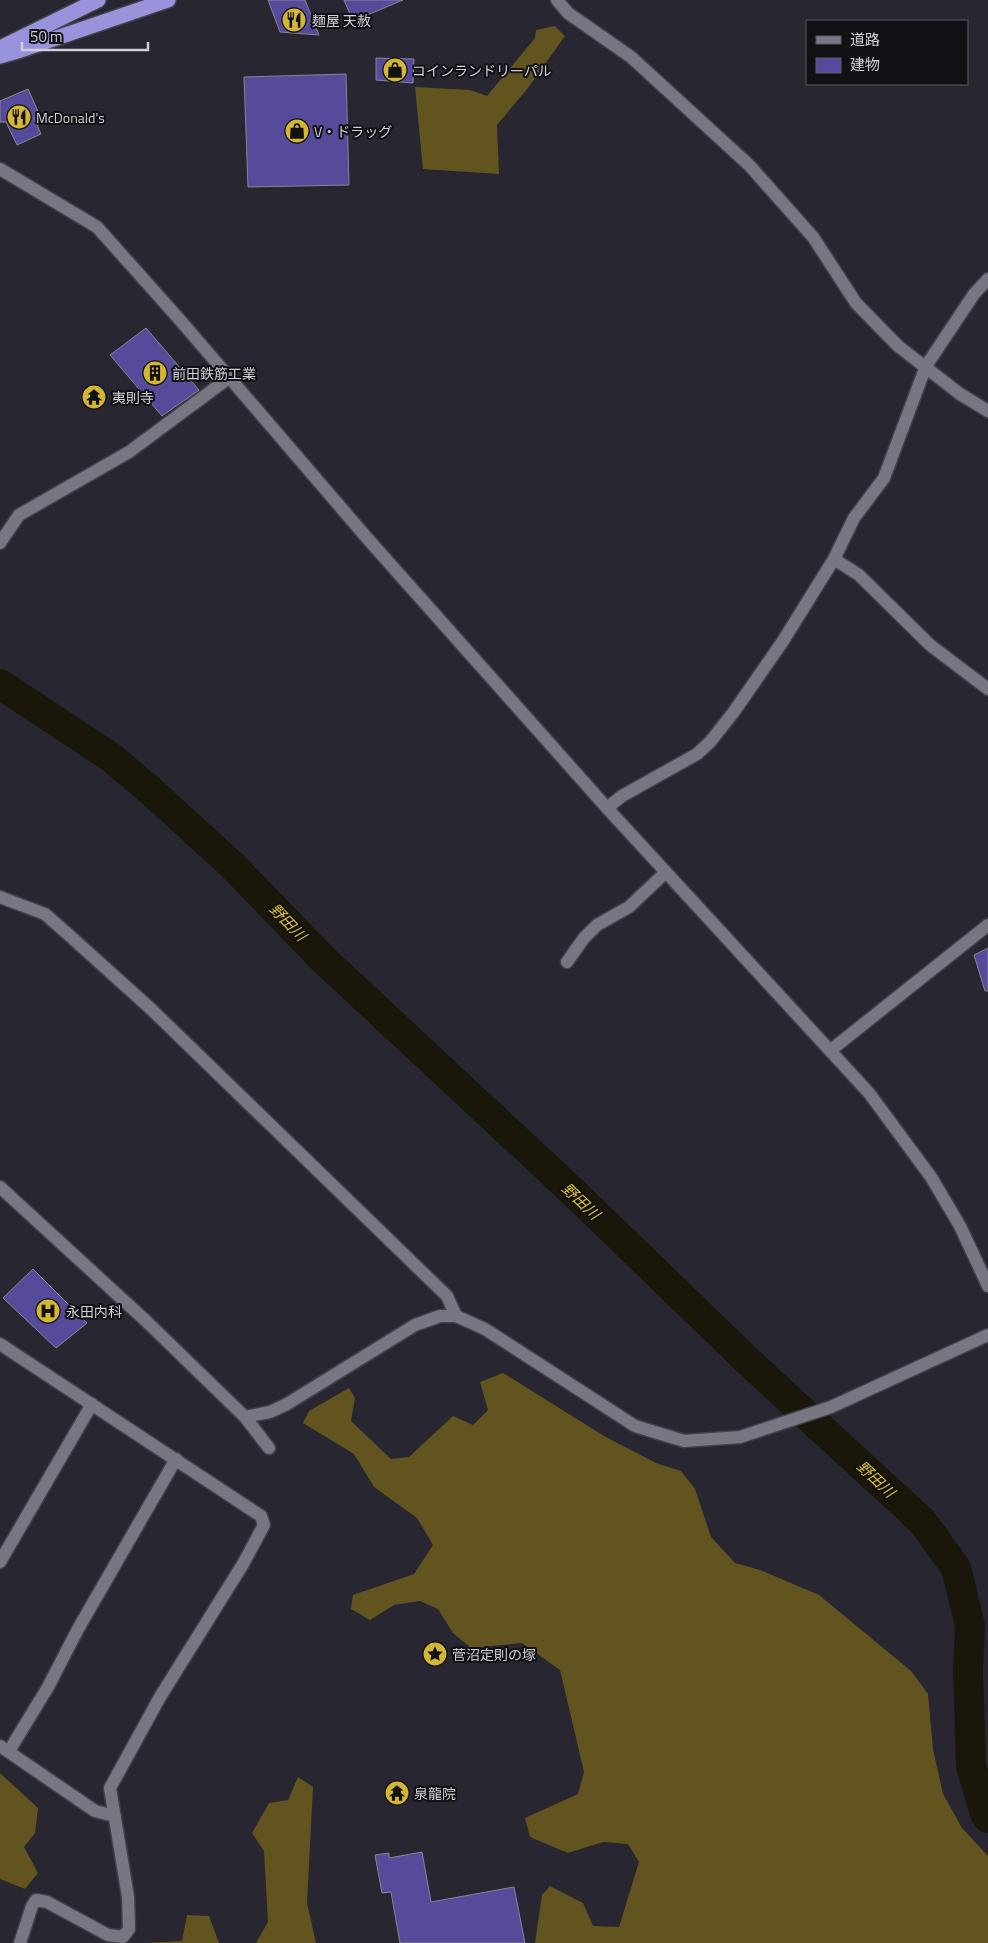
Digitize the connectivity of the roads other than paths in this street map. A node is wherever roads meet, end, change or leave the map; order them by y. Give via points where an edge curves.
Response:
1 (98, 0) edge
2 (168, 0) edge
3 (557, 0) edge
4 (0, 48) edge
5 (0, 56) edge
6 (0, 169) edge
7 (988, 279) edge
8 (926, 366) junction
9 (230, 377) junction
10 (988, 411) edge
11 (0, 543) edge
12 (834, 559) junction
13 (988, 689) edge
14 (607, 808) junction
15 (666, 873) junction
16 (0, 897) edge
17 (988, 925) edge
18 (567, 962) dead end
19 (831, 1050) junction
20 (0, 1187) edge
21 (988, 1286) edge
22 (456, 1316) junction
23 (988, 1335) edge
24 (1, 1348) edge
25 (92, 1404) junction
26 (245, 1417) junction
27 (269, 1448) dead end
28 (176, 1459) junction
29 (0, 1562) edge
30 (4, 1749) edge
31 (115, 1816) junction
32 (20, 1943) edge

1 - 4 highway
2 - 5 highway
3 - 8 street via 568,12 631,57 749,164 813,237 856,303 898,346
6 - 9 street via 97,227
7 - 8 street via 974,294
8 - 10 street via 960,394
8 - 12 street via 884,478 854,518
9 - 11 street via 129,452 19,515
9 - 14 street
12 - 13 street via 859,575 930,645
12 - 14 street via 783,642 710,742 696,754
14 - 15 street
15 - 18 street via 629,907 598,925
15 - 19 street
16 - 22 street via 45,914 151,1009 447,1296
17 - 19 street
19 - 21 street via 869,1093 931,1177 960,1226
20 - 26 street
22 - 23 street via 485,1329 635,1426 684,1441 740,1436 830,1407
22 - 26 street via 440,1316 415,1325 287,1404 270,1412
24 - 25 street
25 - 28 street
25 - 29 street
26 - 27 street
28 - 30 street via 48,1687
28 - 31 street via 262,1516 264,1525 160,1697 110,1788
30 - 31 street via 95,1811
31 - 32 street via 130,1929 123,1937 108,1935 47,1902 36,1900

